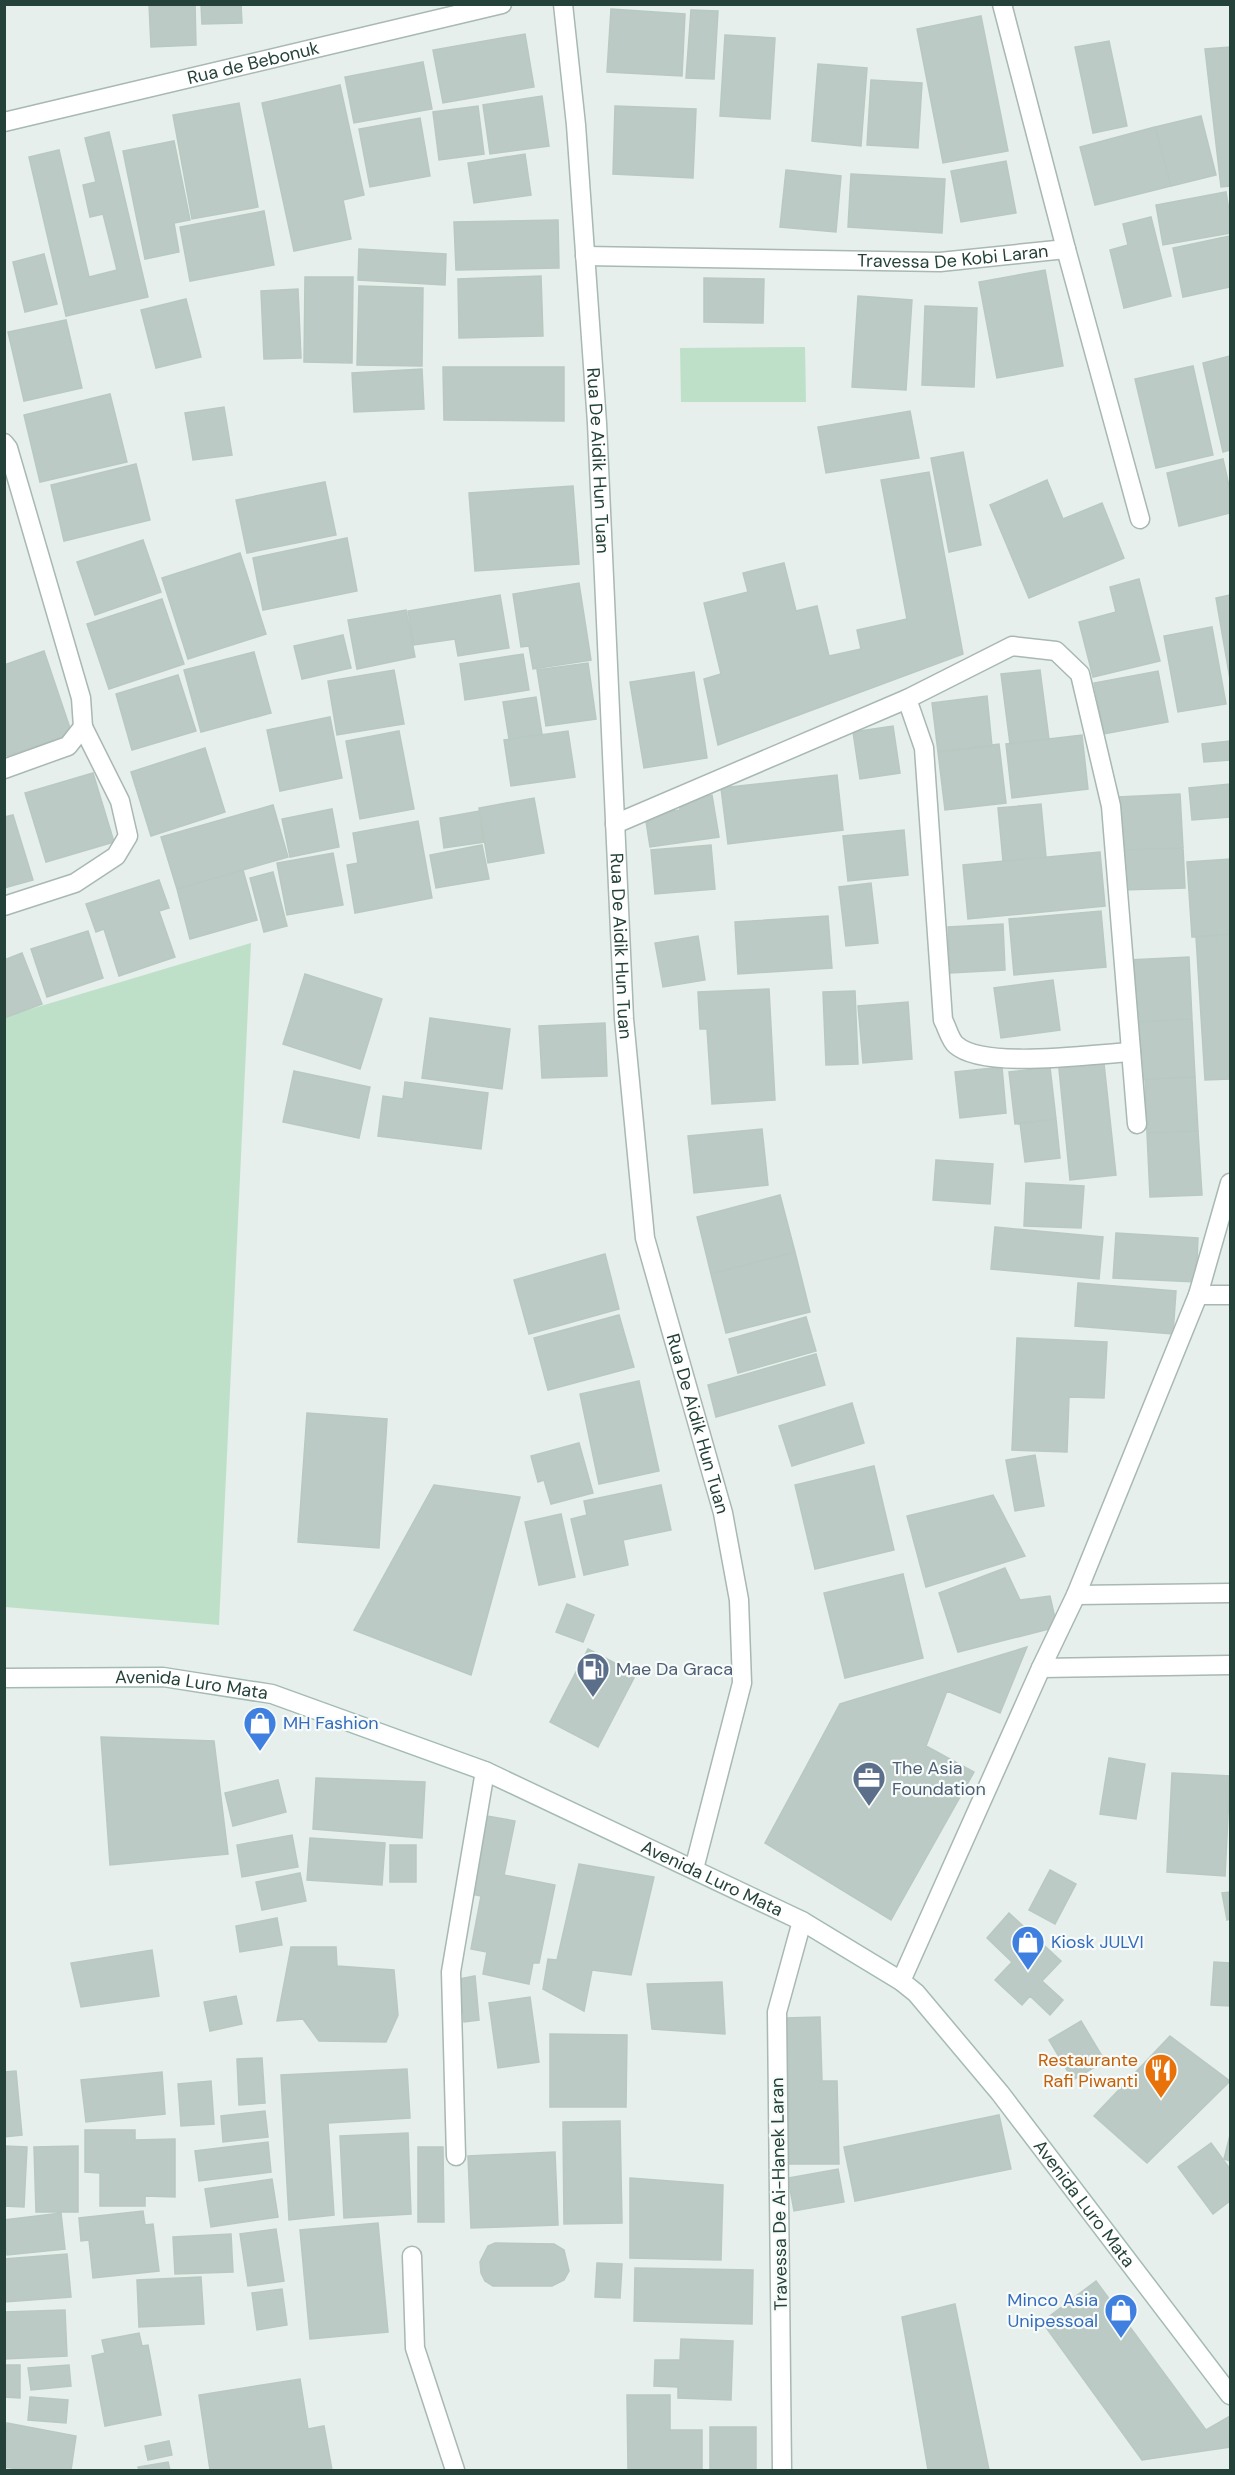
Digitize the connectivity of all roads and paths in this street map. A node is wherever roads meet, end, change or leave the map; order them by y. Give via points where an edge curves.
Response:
1 (502, 4) edge
2 (563, 4) edge
3 (1002, 4) edge
4 (4, 122) edge
5 (1066, 249) junction
6 (585, 256) junction
7 (4, 443) edge
8 (1140, 519) dead end
9 (907, 699) junction
10 (83, 728) junction
11 (4, 768) edge
12 (615, 824) junction
13 (4, 906) edge
14 (1131, 1052) junction
15 (1137, 1124) dead end
16 (1230, 1183) edge
17 (1197, 1295) junction
18 (1230, 1295) edge
19 (1230, 1593) edge
20 (1076, 1595) junction
21 (1230, 1665) edge
22 (1041, 1668) junction
23 (4, 1678) edge
24 (485, 1771) junction
25 (694, 1869) junction
26 (802, 1921) junction
27 (901, 1981) junction
28 (456, 2156) dead end
29 (412, 2256) dead end
30 (1230, 2395) edge
31 (455, 2470) edge
32 (782, 2470) edge

1 - 4 street, Rua de Bebonuk
2 - 6 street, Rua De Aidik Hun Tuan
3 - 5 street, Travessa De Kobi Laran
5 - 6 street, Travessa De Kobi Laran via 940,262
5 - 8 street
6 - 12 street, Rua De Aidik Hun Tuan via 597,423
7 - 10 street via 81,698
9 - 12 street
9 - 14 street via 924,748 944,1020 955,1044 973,1054 1007,1059
9 - 14 street via 1012,646 1056,651 1080,674 1111,806
10 - 11 street via 68,746
10 - 13 street via 120,801 128,836 116,856 75,883
12 - 25 street, Rua De Aidik Hun Tuan via 624,1019 645,1238 723,1513 739,1600 742,1683
14 - 15 street
16 - 17 street
17 - 18 street
17 - 20 street
19 - 20 street
20 - 22 street
21 - 22 street
22 - 27 street
23 - 24 street, Avenida Luro Mata via 163,1677 272,1694
24 - 25 street, Avenida Luro Mata
24 - 28 street via 451,1972
25 - 26 street, Avenida Luro Mata
26 - 27 street, Avenida Luro Mata
26 - 32 street, Travessa De Ai-Hanek Laran via 777,2012
27 - 30 street, Avenida Luro Mata via 916,1993 1000,2093
29 - 31 street via 415,2348

